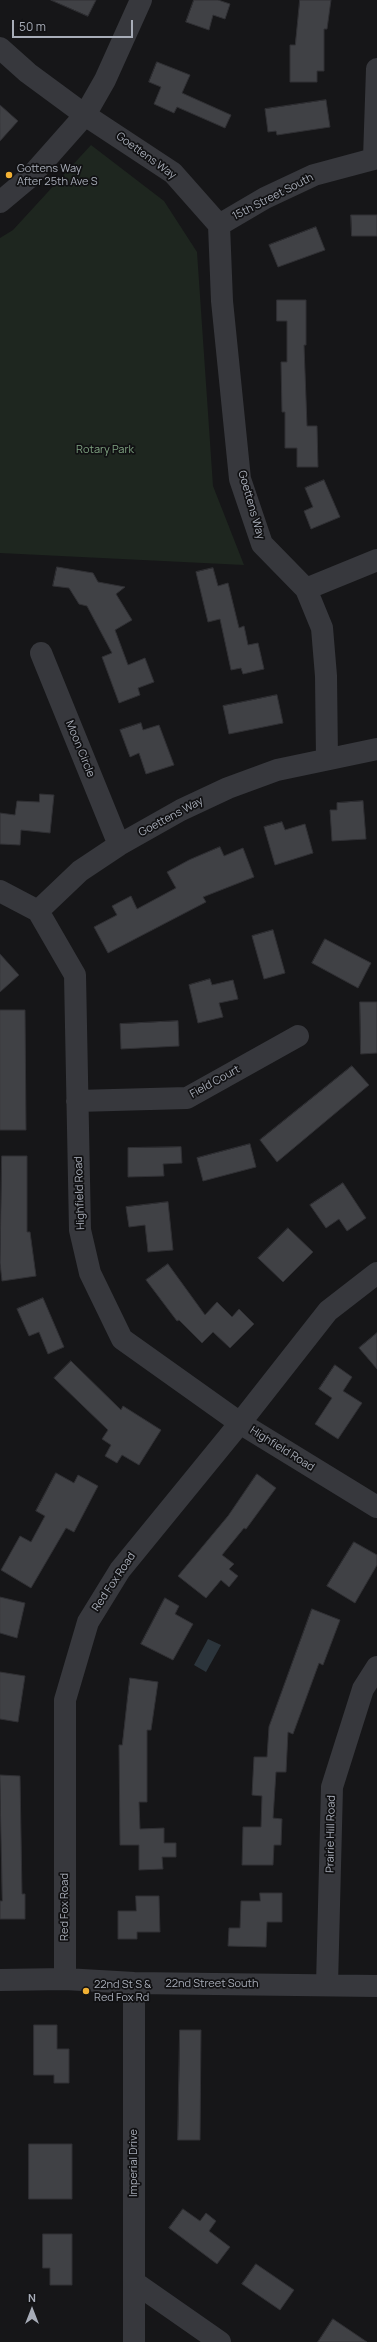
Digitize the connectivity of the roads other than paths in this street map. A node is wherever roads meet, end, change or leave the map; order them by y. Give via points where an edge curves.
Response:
1 (141, 0) edge
2 (0, 48) edge
3 (377, 69) edge
4 (85, 115) junction
5 (376, 158) edge
6 (0, 202) edge
7 (218, 225) junction
8 (377, 560) edge
9 (306, 589) junction
10 (41, 653) dead end
11 (377, 749) edge
12 (327, 759) junction
13 (119, 846) junction
14 (0, 891) edge
15 (38, 911) junction
16 (298, 1036) dead end
17 (77, 1101) junction
18 (377, 1273) edge
19 (240, 1423) junction
20 (377, 1507) edge
21 (377, 1667) edge
22 (65, 1979) junction
23 (0, 1980) edge
24 (134, 1984) junction
25 (327, 1985) junction
26 (377, 1986) edge
27 (134, 2282) junction
28 (134, 2342) edge
29 (220, 2342) edge

1 - 4 street via 105,80
2 - 4 street via 28,73
3 - 5 street
4 - 6 street via 31,176
4 - 7 street, Goettens Way via 173,173
5 - 7 street, 15th Street South via 314,175 265,198
7 - 9 street, Goettens Way via 222,301 240,479 262,544
8 - 9 street
9 - 12 street, Goettens Way via 322,628 326,676
10 - 13 street, Moon Circle
11 - 12 street
12 - 13 street, Goettens Way via 277,770 228,788 181,810
13 - 15 street, Goettens Way via 80,871
14 - 15 street
15 - 17 street, Highfield Road via 75,975
16 - 17 street, Field Court via 187,1098
17 - 19 street, Highfield Road via 80,1230 90,1273 122,1339
18 - 19 street, Red Fox Road via 328,1311
19 - 20 street, Highfield Road
19 - 22 street, Red Fox Road via 120,1570 88,1622 65,1700
21 - 25 street, Prairie Hill Road via 363,1689 332,1787
22 - 23 street, 22nd Street South
22 - 24 street, 22nd Street South
24 - 25 street, 22nd Street South
24 - 27 street, Imperial Drive
25 - 26 street, 22nd Street South
27 - 28 street, Imperial Drive
27 - 29 street

